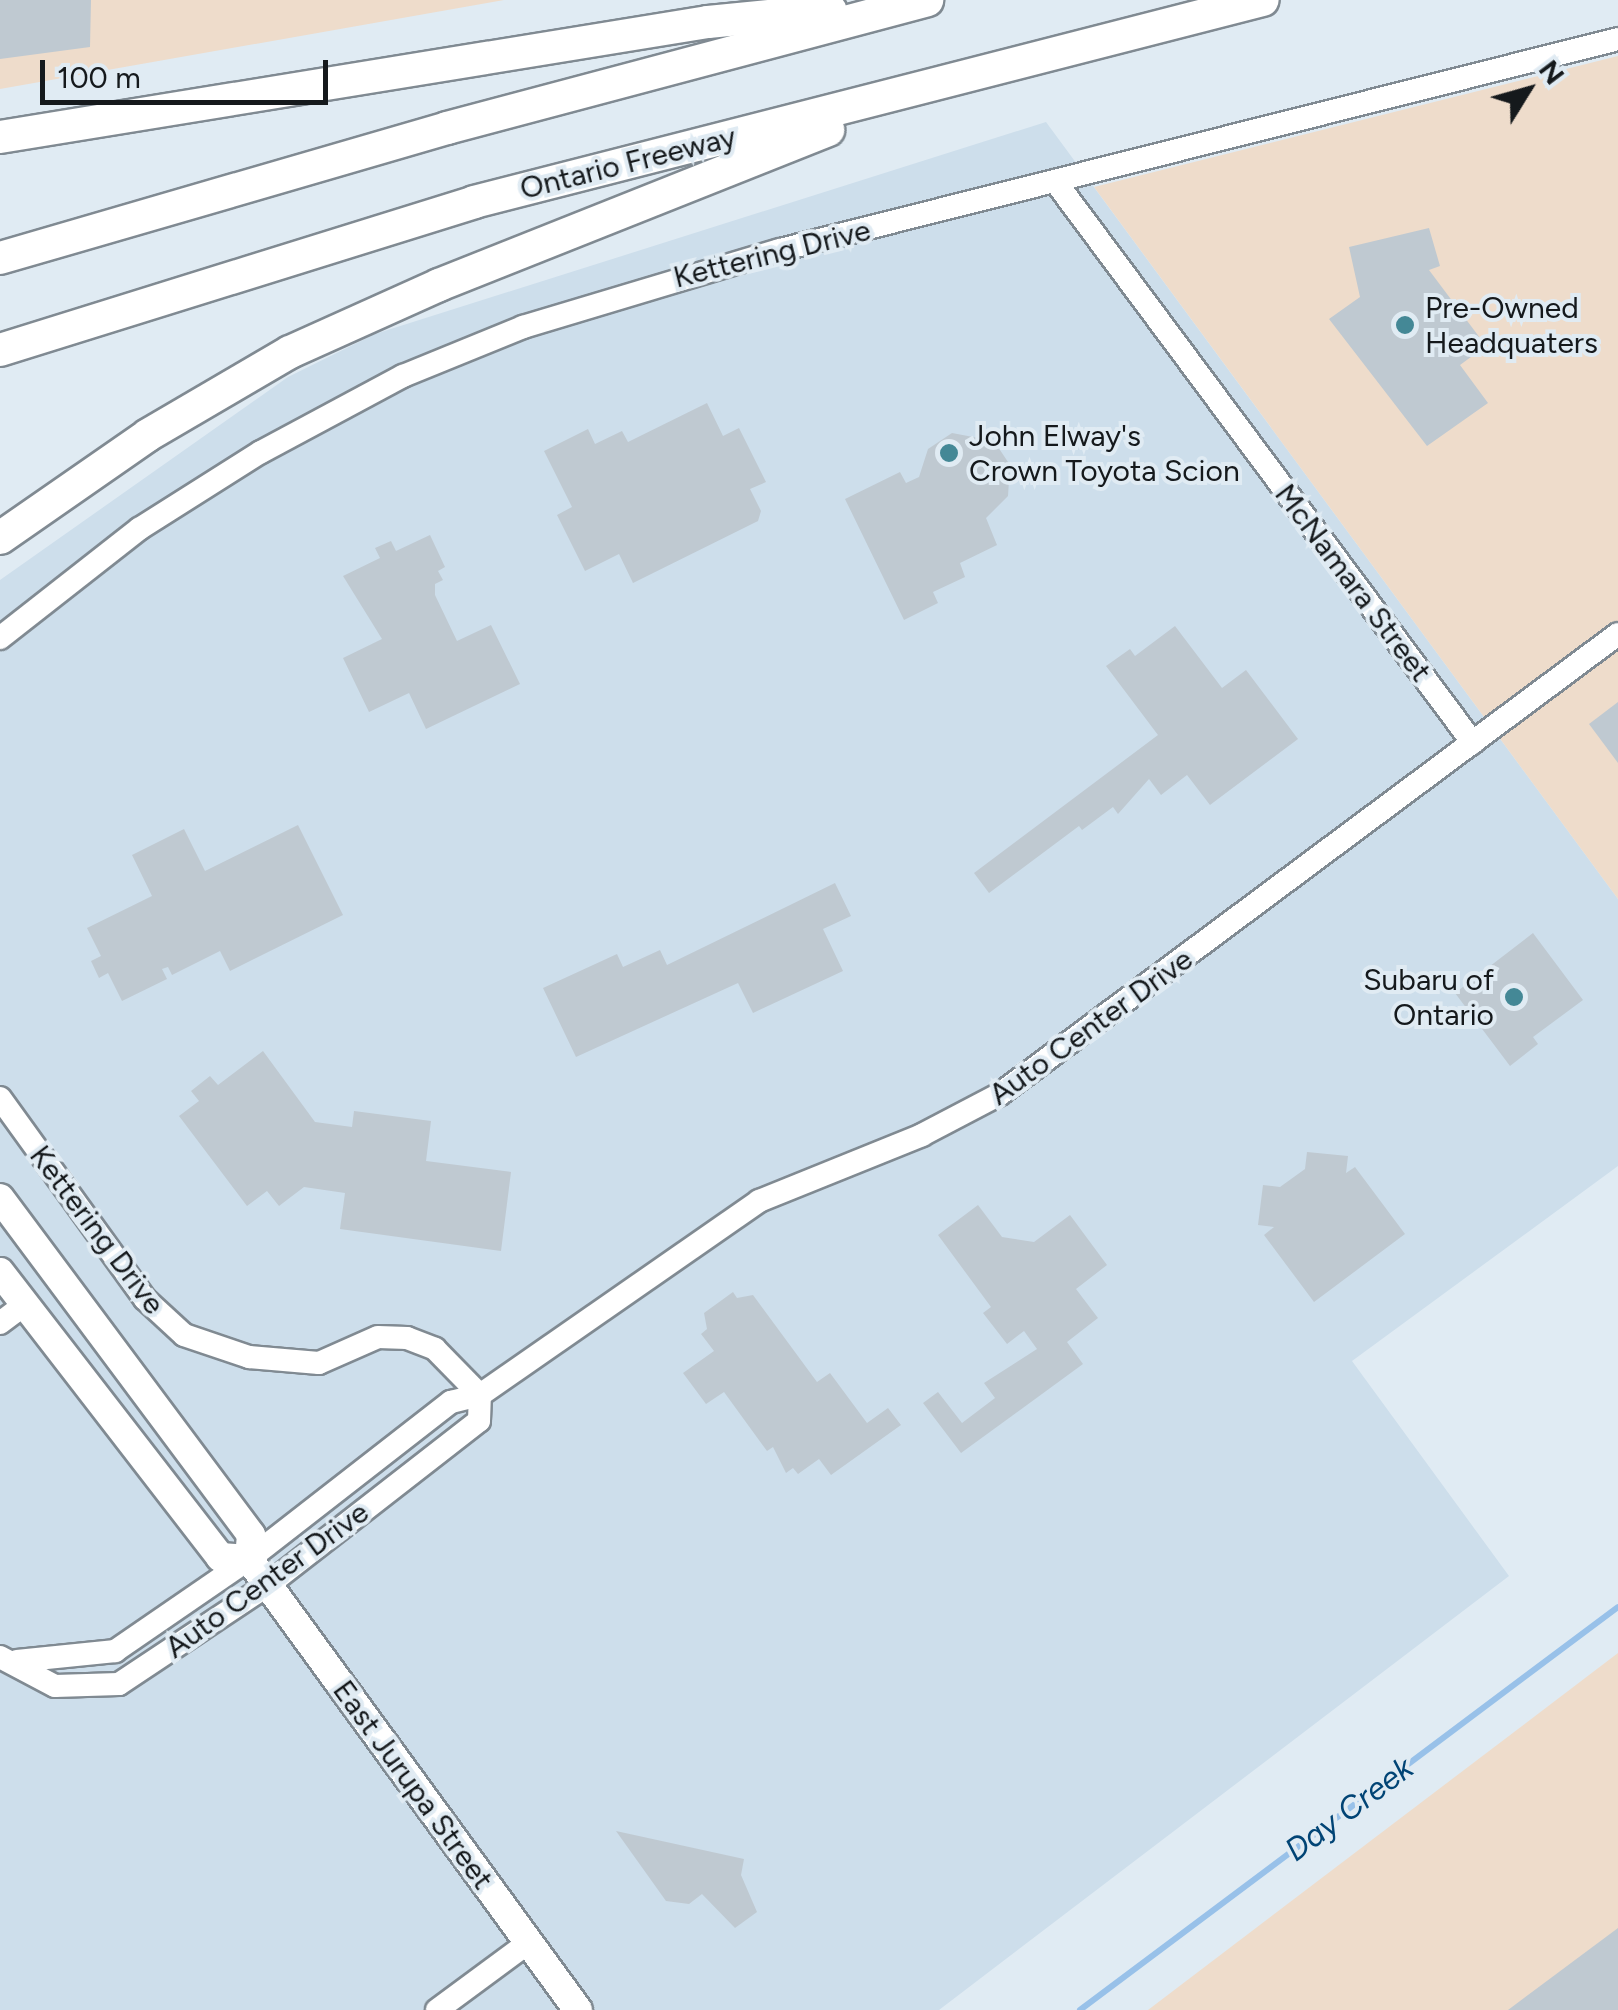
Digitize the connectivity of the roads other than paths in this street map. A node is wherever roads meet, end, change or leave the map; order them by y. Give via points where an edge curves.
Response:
1 (926, 0) edge
2 (1263, 0) edge
3 (1618, 40) edge
4 (944, 83) junction
5 (0, 136) edge
6 (1055, 181) junction
7 (0, 258) edge
8 (0, 350) edge
9 (0, 538) edge
10 (1618, 634) edge
11 (0, 638) edge
12 (1473, 743) junction
13 (0, 1098) edge
14 (0, 1198) edge
15 (0, 1272) edge
16 (25, 1304) junction
17 (0, 1323) edge
18 (480, 1395) junction
19 (249, 1559) junction
20 (268, 1584) junction
21 (9, 1659) edge
22 (528, 1942) junction
23 (437, 2010) edge
24 (578, 2010) edge

1 - 5 highway via 708,22
1 - 7 highway via 447,128
2 - 4 highway, Ontario Freeway
3 - 6 street, Kettering Drive
4 - 8 highway, Ontario Freeway via 474,202
4 - 9 highway via 367,316 216,392
6 - 11 street, Kettering Drive via 650,285 404,376 198,490
6 - 12 street, McNamara Street
10 - 12 street, Auto Center Drive
12 - 18 street, Auto Center Drive via 1039,1069 922,1135 759,1201
13 - 18 street, Kettering Drive via 145,1298 184,1335 249,1357 319,1362 378,1337 407,1338 435,1349
14 - 19 main road, East Jurupa Street via 251,1535
15 - 16 main road, East Jurupa Street
16 - 17 street
16 - 19 main road, East Jurupa Street via 220,1557
18 - 19 street, Auto Center Drive via 451,1402
18 - 20 street, Auto Center Drive via 479,1421
19 - 20 main road, East Jurupa Street
19 - 21 street, Auto Center Drive via 115,1651
20 - 21 street, Auto Center Drive via 120,1684 54,1686
20 - 22 main road, East Jurupa Street
22 - 23 street
22 - 24 main road, East Jurupa Street

